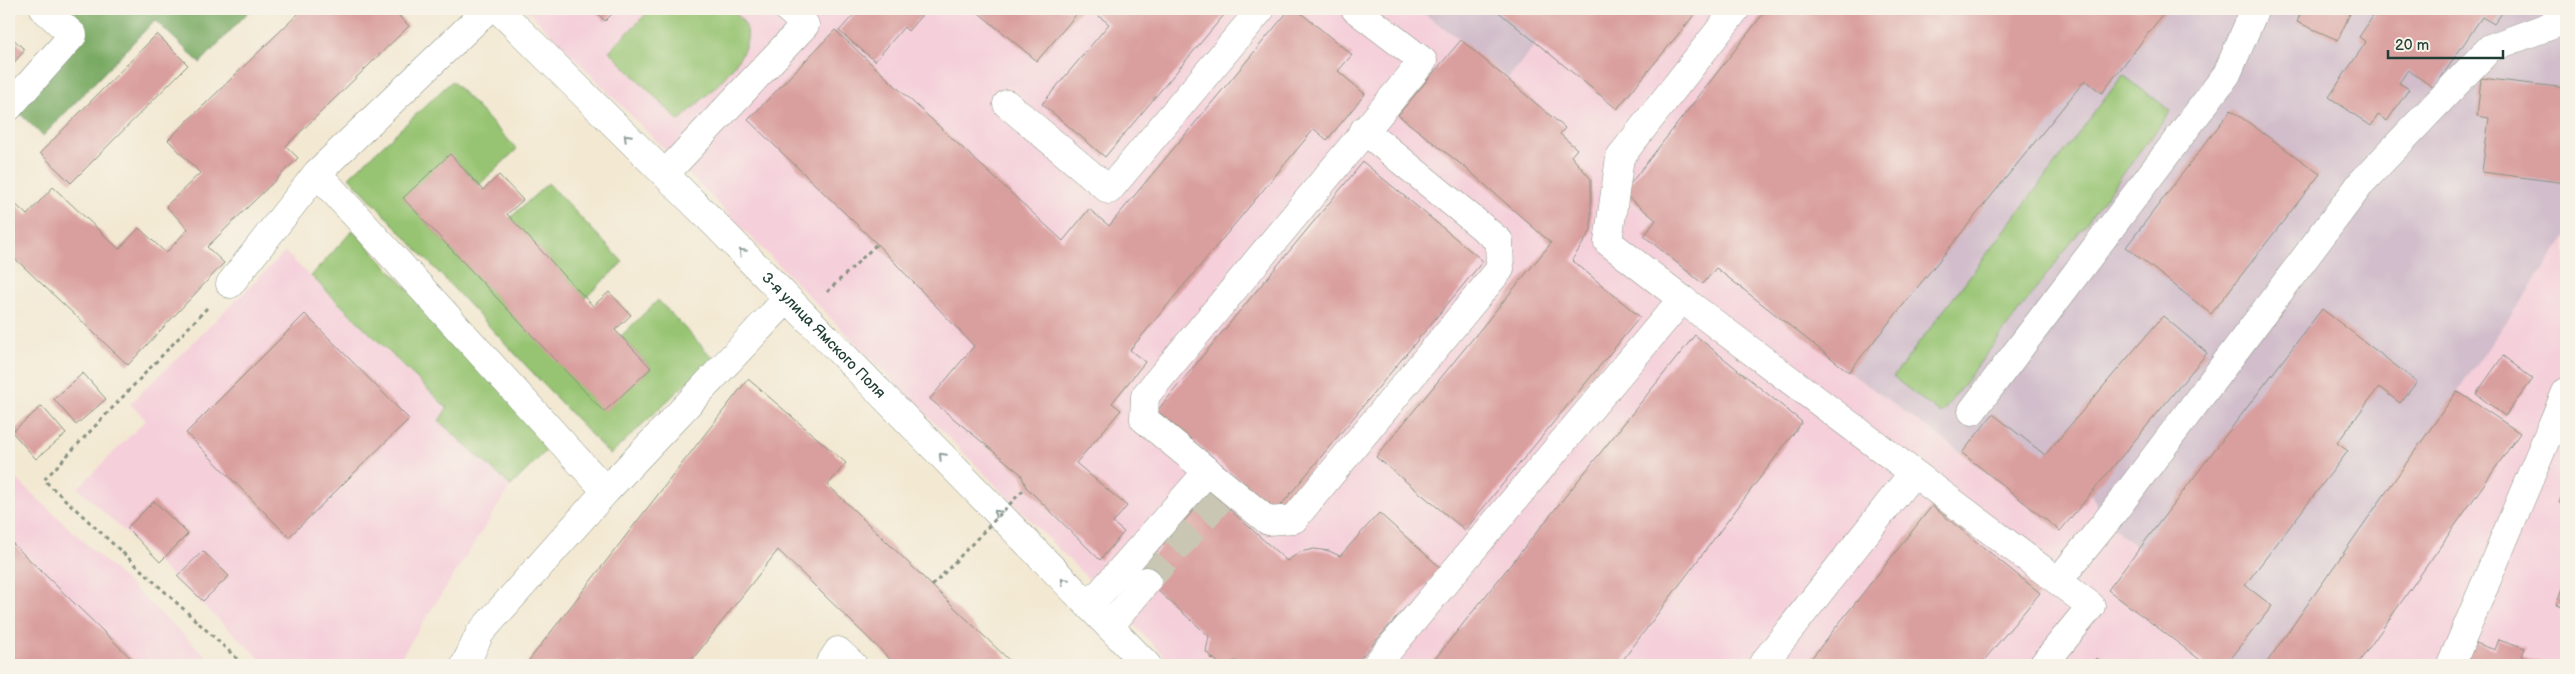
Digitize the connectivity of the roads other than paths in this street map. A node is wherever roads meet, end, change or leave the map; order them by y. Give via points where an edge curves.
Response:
1 (44, 9) edge
2 (488, 9) edge
3 (498, 9) edge
4 (788, 9) edge
5 (1261, 9) edge
6 (1355, 9) edge
7 (1736, 9) edge
8 (2255, 9) edge
9 (2566, 20) edge
10 (1007, 104) dead end
11 (9, 107) edge
12 (1364, 130) junction
13 (317, 173) junction
14 (665, 174) junction
15 (230, 284) road end
16 (787, 299) junction
17 (1682, 299) junction
18 (2566, 392) edge
19 (1972, 411) dead end
20 (1208, 471) junction
21 (1913, 473) junction
22 (606, 491) junction
23 (1147, 581) tunnel mouth
24 (2058, 581) junction
25 (1089, 606) junction
26 (1110, 626) junction
27 (465, 665) edge
28 (829, 665) edge
29 (853, 665) edge
30 (1147, 665) edge
31 (1376, 665) edge
32 (1762, 665) edge
33 (2043, 665) edge
34 (2451, 665) edge

1 - 11 street via 73,35
2 - 13 street
14 -> 3 street, 3-я улица Ямского Поля
4 - 14 street via 805,25
5 - 10 street via 1109,190
6 - 12 street via 1423,61
7 - 17 street via 1620,157 1608,242
8 - 19 street via 2227,74
9 - 24 street via 2490,48 2362,182
12 - 20 street via 1145,396 1144,419 1184,442
12 - 20 street via 1499,241 1500,269 1294,519 1268,521 1224,494
13 - 15 street
13 - 22 street
16 -> 14 street, 3-я улица Ямского Поля
16 - 22 street
25 -> 16 street, 3-я улица Ямского Поля
17 - 21 street
17 - 31 street
18 - 34 street
20 - 25 street
21 - 24 street
21 - 32 street
22 - 27 street via 480,633
23 - 26 street
24 - 33 street via 2090,606
25 - 26 street, 3-я улица Ямского Поля
26 - 30 street, 3-я улица Ямского Поля
28 - 29 street via 838,652

